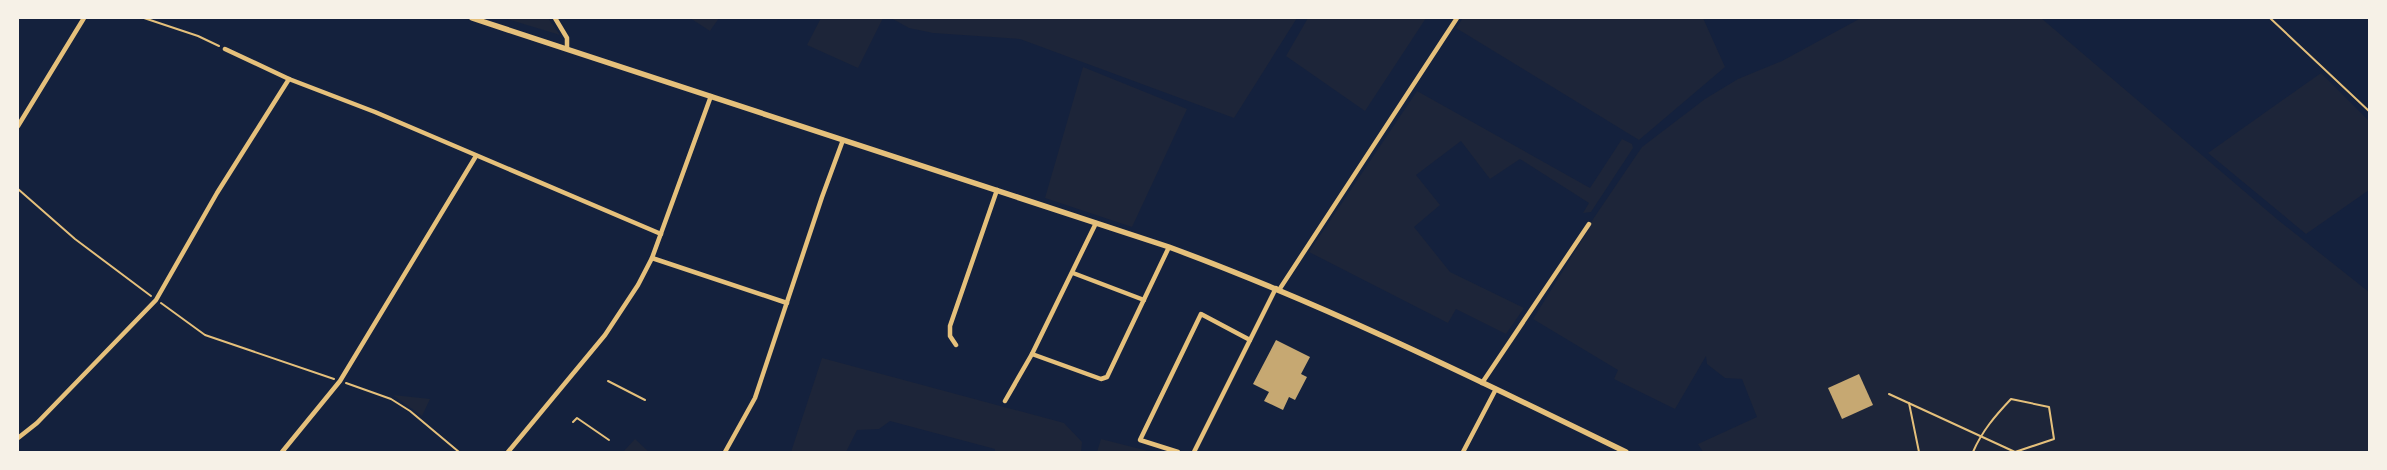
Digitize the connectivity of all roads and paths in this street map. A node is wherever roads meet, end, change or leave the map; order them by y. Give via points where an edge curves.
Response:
1 (84, 18) edge
2 (144, 18) edge
3 (472, 18) edge
4 (555, 18) edge
5 (1458, 18) edge
6 (2270, 18) edge
7 (567, 48) junction
8 (225, 49) joint
9 (290, 79) junction
10 (711, 96) junction
11 (2370, 112) edge
12 (18, 126) edge
13 (843, 140) junction
14 (476, 156) junction
15 (18, 188) edge
16 (997, 190) junction
17 (1096, 223) junction
18 (1589, 224) dead end
19 (661, 234) junction
20 (1169, 247) junction
21 (652, 258) junction
22 (1073, 273) junction
23 (1278, 289) junction
24 (156, 300) junction
25 (1144, 300) junction
26 (787, 303) junction
27 (1250, 340) junction
28 (956, 345) dead end
29 (1032, 354) junction
30 (340, 381) junction
31 (608, 381) dead end
32 (1482, 382) junction
33 (1496, 389) junction
34 (1889, 394) dead end
35 (645, 400) dead end
36 (1005, 401) dead end
37 (1908, 403) junction
38 (573, 422) dead end
39 (1980, 436) junction
40 (18, 438) edge
41 (609, 440) dead end
42 (282, 452) edge
43 (459, 452) edge
44 (508, 452) edge
45 (724, 452) edge
46 (1178, 452) edge
47 (1194, 452) edge
48 (1463, 452) edge
49 (1626, 452) edge
50 (1919, 452) edge
51 (1973, 452) edge

1 - 12 street
2 - 8 path
3 - 7 street
4 - 7 street via 567,38
5 - 23 street
6 - 11 path
7 - 10 street
8 - 9 street
9 - 14 street
9 - 24 street via 217,193
10 - 13 street
10 - 19 street
13 - 16 street
13 - 26 street
14 - 19 street
14 - 30 street
15 - 24 path via 75,239
16 - 17 street
16 - 28 street via 950,326 950,336
17 - 20 street
17 - 22 street
18 - 32 street
19 - 21 street
20 - 23 street
20 - 25 street
21 - 26 street
21 - 44 street via 627,304 605,335
22 - 25 street
22 - 29 street
23 - 27 street
23 - 32 street
24 - 30 path via 206,335
24 - 40 street via 37,423
25 - 29 street via 1104,379
26 - 45 street via 755,398
27 - 46 street via 1201,314 1140,440
27 - 47 street
29 - 36 street
30 - 42 street
30 - 43 path via 391,399
31 - 35 path
32 - 33 street
33 - 48 street
33 - 49 street
34 - 37 path
37 - 39 path
37 - 50 path
38 - 41 path via 577,418
39 - 39 path via 2015,452 2054,439 2049,407 2011,399
39 - 51 path

